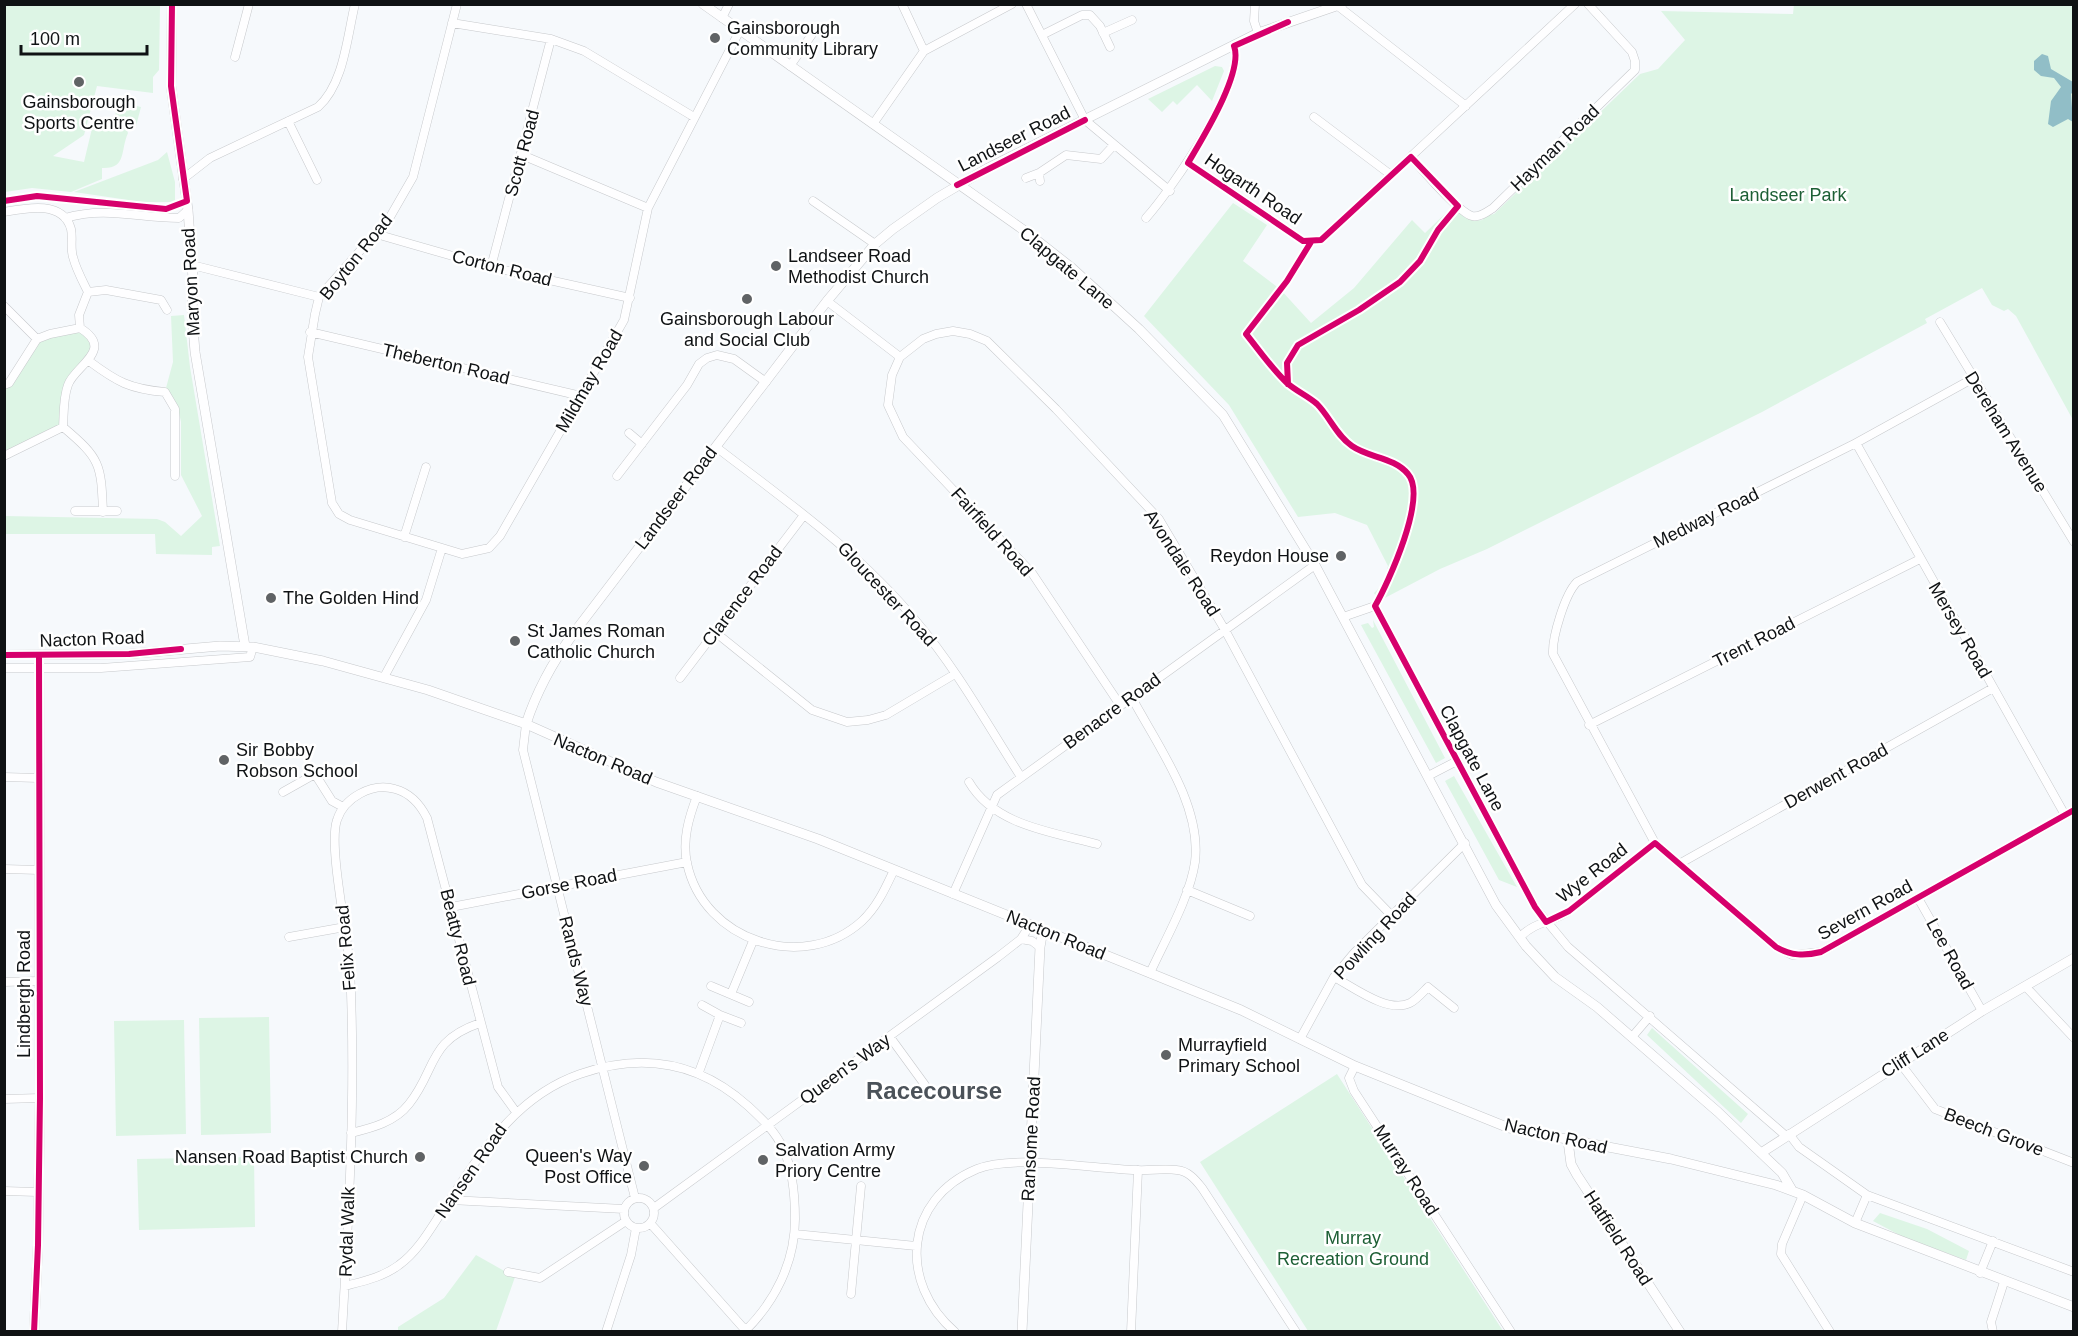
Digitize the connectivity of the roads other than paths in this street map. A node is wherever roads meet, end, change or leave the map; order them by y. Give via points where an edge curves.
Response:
1 (172, 4) edge
2 (249, 4) edge
3 (355, 4) edge
4 (457, 4) edge
5 (704, 4) edge
6 (729, 4) edge
7 (902, 4) edge
8 (1012, 4) edge
9 (1026, 4) edge
10 (1255, 4) edge
11 (1575, 4) edge
12 (1588, 4) edge
13 (1340, 5) edge
14 (722, 18) junction
15 (1132, 20) dead end
16 (452, 23) junction
17 (740, 30) junction
18 (815, 30) dead end
19 (1103, 33) junction
20 (1258, 33) junction
21 (1042, 35) junction
22 (551, 39) junction
23 (1110, 46) dead end
24 (1234, 46) junction
25 (924, 51) junction
26 (235, 57) dead end
27 (790, 66) junction
28 (1466, 106) junction
29 (694, 117) junction
30 (1314, 117) dead end
31 (1085, 120) junction
32 (288, 121) junction
33 (873, 124) junction
34 (1114, 145) junction
35 (522, 155) junction
36 (1411, 157) junction
37 (1188, 163) junction
38 (1391, 175) junction
39 (1026, 178) dead end
40 (183, 179) junction
41 (317, 180) dead end
42 (957, 185) junction
43 (1170, 191) junction
44 (813, 201) dead end
45 (648, 208) junction
46 (188, 210) junction
47 (4, 212) edge
48 (65, 218) junction
49 (1146, 218) dead end
50 (376, 234) junction
51 (875, 244) junction
52 (192, 265) junction
53 (491, 267) junction
54 (88, 292) junction
55 (319, 297) junction
56 (630, 298) junction
57 (826, 301) junction
58 (4, 306) edge
59 (167, 310) dead end
60 (1940, 322) dead end
61 (80, 328) junction
62 (310, 332) junction
63 (37, 339) junction
64 (900, 357) junction
65 (89, 361) junction
66 (1972, 379) junction
67 (766, 382) junction
68 (4, 385) edge
69 (581, 396) junction
70 (63, 427) junction
71 (629, 433) dead end
72 (1856, 443) junction
73 (642, 444) junction
74 (716, 447) junction
75 (4, 456) edge
76 (426, 467) dead end
77 (175, 476) dead end
78 (617, 476) dead end
79 (117, 510) dead end
80 (75, 511) dead end
81 (103, 512) junction
82 (804, 515) junction
83 (404, 537) junction
84 (2073, 542) edge
85 (442, 548) junction
86 (1920, 559) junction
87 (1315, 564) junction
88 (1343, 617) junction
89 (1225, 630) junction
90 (714, 632) junction
91 (249, 647) junction
92 (4, 655) edge
93 (39, 656) junction
94 (4, 668) edge
95 (39, 669) junction
96 (955, 674) junction
97 (384, 677) junction
98 (680, 678) dead end
99 (1993, 688) junction
100 (1132, 698) junction
101 (1120, 705) junction
102 (526, 724) junction
103 (1589, 725) junction
104 (1457, 761) junction
105 (1428, 776) junction
106 (4, 777) edge
107 (1021, 777) junction
108 (39, 778) junction
109 (969, 782) dead end
110 (283, 792) dead end
111 (697, 796) junction
112 (344, 807) junction
113 (990, 808) junction
114 (2073, 810) edge
115 (2065, 815) junction
116 (1465, 843) junction
117 (1654, 843) junction
118 (1097, 844) dead end
119 (687, 862) junction
120 (1679, 864) junction
121 (4, 869) edge
122 (39, 870) junction
123 (894, 870) junction
124 (556, 886) junction
125 (1187, 890) junction
126 (953, 894) junction
127 (1918, 898) junction
128 (451, 907) junction
129 (1250, 916) dead end
130 (1392, 916) junction
131 (1546, 922) junction
132 (1030, 925) junction
133 (345, 927) junction
134 (1043, 930) junction
135 (290, 937) dead end
136 (1520, 937) junction
137 (1021, 939) junction
138 (753, 941) junction
139 (1040, 947) junction
140 (2073, 958) edge
141 (1150, 973) junction
142 (1334, 977) junction
143 (38, 981) junction
144 (4, 982) edge
145 (711, 986) dead end
146 (2026, 987) junction
147 (731, 994) junction
148 (749, 1002) dead end
149 (702, 1005) dead end
150 (1454, 1008) dead end
151 (1982, 1011) junction
152 (720, 1015) junction
153 (1650, 1016) junction
154 (480, 1023) junction
155 (741, 1023) dead end
156 (890, 1037) junction
157 (1632, 1037) junction
158 (2073, 1038) edge
159 (1300, 1039) junction
160 (1900, 1063) junction
161 (1355, 1066) junction
162 (603, 1067) junction
163 (699, 1072) junction
164 (925, 1085) dead end
165 (40, 1098) junction
166 (4, 1099) edge
167 (516, 1112) junction
168 (768, 1124) junction
169 (351, 1133) junction
170 (1788, 1135) junction
171 (1568, 1140) junction
172 (1761, 1153) junction
173 (1029, 1163) junction
174 (2073, 1163) edge
175 (1138, 1170) junction
176 (861, 1186) dead end
177 (1792, 1190) junction
178 (4, 1191) edge
179 (37, 1192) junction
180 (1803, 1195) junction
181 (1867, 1195) junction
182 (635, 1198) junction
183 (450, 1200) junction
184 (654, 1208) junction
185 (624, 1209) junction
186 (626, 1221) junction
187 (650, 1223) junction
188 (1855, 1223) junction
189 (636, 1228) junction
190 (795, 1234) junction
191 (856, 1240) junction
192 (1993, 1241) junction
193 (916, 1246) junction
194 (508, 1272) dead end
195 (2073, 1272) edge
196 (1980, 1273) junction
197 (2004, 1282) junction
198 (345, 1286) junction
199 (851, 1294) dead end
200 (2073, 1307) edge
201 (746, 1331) edge
202 (34, 1332) edge
203 (342, 1332) edge
204 (606, 1332) edge
205 (955, 1332) edge
206 (1022, 1332) edge
207 (1131, 1332) edge
208 (1296, 1332) edge
209 (1511, 1332) edge
210 (1680, 1332) edge
211 (1830, 1332) edge
212 (1993, 1332) edge

1 - 40 street, Maryon Road via 171,86
2 - 26 street
3 - 32 street via 334,88 318,106
4 - 16 street, Boyton Road
5 - 14 street, Clapgate Lane
6 - 14 street
7 - 25 street
8 - 25 street
9 - 21 street
10 - 20 street
11 - 28 street, Hogarth Road
12 - 36 street, Hayman Road via 1632,52 1635,70 1493,208 1472,216
13 - 20 street, Landseer Road
13 - 28 street
14 - 17 street, Clapgate Lane
15 - 19 street
16 - 22 street
16 - 50 street, Boyton Road via 413,177
17 - 27 street, Clapgate Lane
17 - 29 street, Mildmay Road
18 - 27 street
19 - 21 street via 1095,19 1082,15
19 - 23 street
20 - 24 street, Landseer Road
21 - 31 street
22 - 29 street via 584,51
22 - 35 street, Scott Road
24 - 31 street, Landseer Road
24 - 37 street via 1236,61 1211,122
25 - 33 street
27 - 33 street, Clapgate Lane
28 - 36 street, Hogarth Road
29 - 45 street, Mildmay Road
30 - 38 street
31 - 34 street
31 - 42 street, Landseer Road
32 - 40 street via 210,158
32 - 41 street
33 - 42 street, Clapgate Lane
34 - 39 street via 1101,159 1066,155 1040,177
34 - 43 street
35 - 45 street
35 - 53 street, Scott Road
36 - 38 street, Hogarth Road
37 - 38 street, Hogarth Road via 1282,228 1311,242 1321,240
37 - 43 street
40 - 46 street, Maryon Road
42 - 51 street, Landseer Road
42 - 87 street, Clapgate Lane via 1072,268 1139,329 1223,415
43 - 49 street
44 - 51 street
45 - 56 street, Mildmay Road
46 - 48 street via 179,218 113,211
46 - 52 street, Maryon Road
47 - 48 street via 40,208 55,210
48 - 54 street via 70,227 72,255
50 - 53 street, Corton Road
50 - 55 street, Boyton Road
51 - 57 street, Landseer Road
52 - 55 street
52 - 91 street, Maryon Road via 195,352
53 - 56 street, Corton Road
54 - 59 street via 106,290 161,300
54 - 61 street via 79,315
55 - 62 street, Boyton Road
56 - 69 street, Mildmay Road via 624,320
57 - 64 street
57 - 67 street, Landseer Road
58 - 63 street
60 - 66 street, Dereham Avenue
61 - 63 street
61 - 65 street via 93,345
62 - 69 street, Theberton Road
62 - 83 street, Boyton Road via 308,357 332,503 339,514 350,520
63 - 68 street
64 - 89 street, Avondale Road via 936,334 953,331 987,341 1056,408 1159,519
64 - 101 street, Fairfield Road via 892,375 888,405 903,437 1032,573
65 - 70 street via 68,383
65 - 77 street via 107,377 127,386 165,392 176,408
66 - 72 street, Medway Road
66 - 84 street, Dereham Avenue
67 - 73 street via 734,359 717,355 706,358
67 - 74 street, Landseer Road
69 - 85 street, Mildmay Road via 500,536 489,548 462,554
70 - 75 street
70 - 81 street via 92,452 102,470
71 - 73 street
72 - 86 street, Mersey Road
72 - 103 street, Medway Road via 1573,587 1552,644 1553,654
73 - 78 street
74 - 82 street, Gloucester Road
74 - 102 street, Landseer Road via 549,666
76 - 83 street
79 - 81 street
80 - 81 street
82 - 90 street, Clarence Road
82 - 96 street, Gloucester Road via 884,585
83 - 85 street, Boyton Road
85 - 97 street via 426,600
86 - 99 street, Mersey Road
86 - 103 street, Trent Road
87 - 88 street, Clapgate Lane
87 - 89 street, Benacre Road
88 - 104 street, Clapgate Lane via 1375,606
88 - 105 street, Clapgate Lane
89 - 100 street, Benacre Road
89 - 130 street, Avondale Road via 1362,885
90 - 96 street via 812,710 847,722 886,715
90 - 98 street, Clarence Road
91 - 93 street, Nacton Road
91 - 95 street, Nacton Road via 250,657
91 - 97 street, Nacton Road
92 - 93 street, Nacton Road
93 - 95 street, Lindbergh Road
94 - 95 street, Nacton Road
95 - 108 street, Lindbergh Road
96 - 107 street, Gloucester Road
97 - 102 street, Nacton Road
99 - 115 street, Mersey Road
99 - 120 street, Derwent Road
100 - 101 street, Benacre Road
100 - 125 street via 1192,816 1197,841
101 - 107 street, Benacre Road
102 - 111 street, Nacton Road via 603,760
102 - 124 street, Rands Way via 523,750
103 - 117 street, Severn Road
104 - 105 street, Clapgate Lane
104 - 131 street, Clapgate Lane
105 - 116 street, Clapgate Lane
106 - 108 street
107 - 113 street, Benacre Road via 996,795
108 - 122 street, Lindbergh Road
109 - 113 street
110 - 112 street via 315,774 332,801
111 - 119 street via 687,831
111 - 123 street, Nacton Road
112 - 128 street, Beatty Road via 356,796 378,787 408,794 423,808
112 - 133 street, Felix Road via 334,833
113 - 118 street via 1018,823
113 - 126 street, Benacre Road
114 - 115 street, Severn Road
115 - 127 street, Severn Road
116 - 130 street, Powling Road
116 - 136 street, Clapgate Lane via 1496,905
117 - 120 street, Severn Road
117 - 131 street, Wye Road via 1569,911
119 - 124 street, Gorse Road
119 - 138 street via 709,906 738,934
120 - 127 street, Severn Road via 1776,947 1792,955 1821,952
121 - 122 street
122 - 143 street, Lindbergh Road
123 - 126 street, Nacton Road
123 - 138 street via 873,909 840,936 806,946 778,947
124 - 128 street, Gorse Road
124 - 162 street, Rands Way
125 - 129 street
125 - 141 street
126 - 132 street, Nacton Road
127 - 151 street, Lee Road
128 - 154 street, Beatty Road
130 - 142 street, Powling Road
131 - 136 street, Wye Road via 1530,926
131 - 153 street, Clapgate Lane via 1568,947
132 - 134 street, Nacton Road
132 - 137 street, Queen's Way
133 - 135 street
133 - 169 street, Felix Road via 351,999
134 - 139 street, Ransome Road
134 - 141 street, Nacton Road
136 - 157 street, Clapgate Lane via 1555,977
137 - 139 street
137 - 156 street, Queen's Way
138 - 147 street
139 - 173 street, Ransome Road
140 - 146 street, Cliff Lane
141 - 159 street, Nacton Road
142 - 150 street via 1384,1003 1397,1005 1409,1004 1428,987
142 - 159 street, Powling Road
143 - 144 street
143 - 165 street, Lindbergh Road
145 - 147 street
146 - 151 street, Cliff Lane
146 - 158 street
147 - 148 street
149 - 152 street
151 - 160 street, Cliff Lane
152 - 155 street
152 - 163 street
153 - 157 street
153 - 170 street, Clapgate Lane
154 - 167 street, Beatty Road via 498,1087
154 - 169 street via 465,1028 436,1054 408,1105 395,1117
156 - 164 street
156 - 168 street, Queen's Way
157 - 172 street, Clapgate Lane
159 - 161 street, Nacton Road
160 - 170 street, Cliff Lane
160 - 174 street, Beech Grove via 1935,1109
161 - 171 street, Nacton Road via 1509,1128
161 - 209 street, Murray Road via 1349,1078 1354,1090
162 - 163 street, Nansen Road via 653,1062
162 - 167 street, Nansen Road via 557,1083
162 - 182 street, Rands Way
163 - 168 street, Nansen Road via 729,1089
165 - 166 street
165 - 179 street, Lindbergh Road
167 - 183 street, Nansen Road via 496,1132
168 - 184 street, Queen's Way
168 - 190 street, Nansen Road via 782,1147 792,1176
169 - 198 street, Rydal Walk
170 - 172 street, Cliff Lane
170 - 181 street
171 - 177 street, Nacton Road via 1748,1176
171 - 210 street, Hatfield Road via 1576,1175
172 - 177 street, Clapgate Lane via 1788,1180
173 - 175 street
173 - 193 street via 987,1166 957,1179 931,1205
173 - 206 street, Ransome Road
175 - 207 street
175 - 208 street via 1176,1169 1187,1173 1202,1188
176 - 191 street
177 - 180 street, Nacton Road
178 - 179 street
179 - 202 street, Lindbergh Road
180 - 188 street, Nacton Road
180 - 211 street via 1781,1254
181 - 188 street
181 - 192 street
182 - 184 street via 644,1198
182 - 185 street
183 - 185 street
183 - 198 street, Nansen Road via 398,1267
184 - 187 street
185 - 186 street
186 - 189 street
186 - 194 street via 540,1278
187 - 189 street
187 - 201 street
188 - 196 street, Nacton Road
189 - 204 street
190 - 191 street
190 - 201 street, Nansen Road via 788,1264 775,1293
191 - 193 street
191 - 199 street
192 - 195 street
192 - 196 street
193 - 205 street via 924,1293 940,1318
196 - 197 street, Nacton Road
197 - 200 street, Nacton Road
197 - 212 street via 1991,1322
198 - 203 street, Rydal Walk

